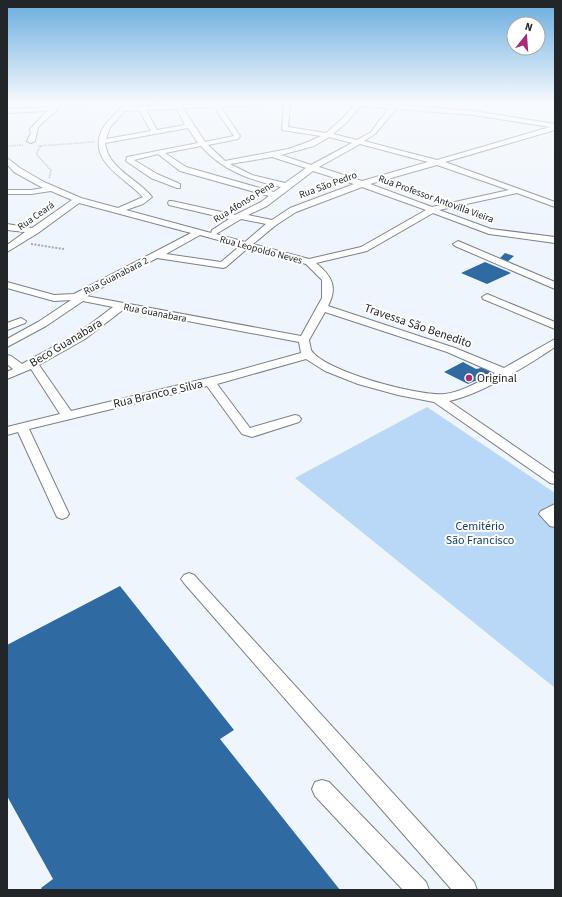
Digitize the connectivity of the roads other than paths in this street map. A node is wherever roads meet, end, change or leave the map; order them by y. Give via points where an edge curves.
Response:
1 (101, 145) edge
2 (198, 145) edge
3 (204, 145) edge
4 (308, 145) edge
5 (354, 145) edge
6 (370, 145) edge
7 (494, 145) edge
8 (158, 152) junction
9 (269, 154) junction
10 (7, 160) edge
11 (436, 162) junction
12 (224, 163) junction
13 (312, 168) junction
14 (183, 169) junction
15 (7, 171) edge
16 (154, 176) junction
17 (14, 182) edge
18 (362, 184) junction
19 (177, 186) dead end
20 (287, 186) junction
21 (50, 189) junction
22 (517, 191) junction
23 (276, 195) junction
24 (78, 200) junction
25 (172, 203) dead end
26 (555, 205) edge
27 (120, 210) junction
28 (433, 211) junction
29 (238, 217) junction
30 (274, 223) junction
31 (7, 227) edge
32 (35, 230) junction
33 (215, 232) dead end
34 (198, 233) junction
35 (555, 240) edge
36 (458, 244) dead end
37 (247, 246) junction
38 (7, 249) edge
39 (156, 255) junction
40 (309, 262) junction
41 (7, 285) edge
42 (555, 286) edge
43 (79, 296) junction
44 (487, 297) dead end
45 (121, 306) junction
46 (168, 307) dead end
47 (320, 307) junction
48 (21, 321) dead end
49 (555, 326) edge
50 (7, 327) edge
51 (304, 340) junction
52 (555, 342) edge
53 (7, 344) edge
54 (541, 352) junction
55 (308, 355) junction
56 (555, 356) edge
57 (7, 358) edge
58 (33, 364) junction
59 (21, 369) junction
60 (504, 373) junction
61 (7, 376) edge
62 (210, 381) junction
63 (438, 399) junction
64 (67, 415) junction
65 (294, 419) dead end
66 (22, 427) junction
67 (7, 431) edge
68 (555, 480) edge
69 (555, 509) edge
70 (62, 514) dead end
71 (555, 522) edge
72 (188, 579) dead end
73 (322, 789) dead end
74 (418, 890) edge
75 (466, 890) edge

1 - 27 street via 110,164 148,197
2 - 8 street
3 - 12 street
4 - 9 street
5 - 13 street, Rua Afonso Pena
6 - 11 street
7 - 11 street, Rua São Pedro
8 - 14 street
8 - 16 street via 130,161
9 - 12 street
9 - 13 street, Rua Professor Antovilla Vieira
10 - 17 street, Rua Leopoldo Neves
11 - 18 street, Rua São Pedro
11 - 22 street
12 - 20 street via 239,172
13 - 18 street, Rua Professor Antovilla Vieira
13 - 20 street, Rua Afonso Pena
14 - 16 street
14 - 23 street
15 - 17 street
16 - 19 street
17 - 21 street, Rua Leopoldo Neves via 41,184
17 - 21 street via 31,192
18 - 28 street, Rua Professor Antovilla Vieira
18 - 30 street, Rua São Pedro via 293,210
20 - 23 street, Rua Afonso Pena
21 - 24 street, Rua Leopoldo Neves
22 - 26 street
22 - 28 street via 448,204
23 - 29 street, Rua Afonso Pena
24 - 27 street, Rua Leopoldo Neves
24 - 32 street, Rua Ceará
25 - 29 street
27 - 34 street, Rua Leopoldo Neves
28 - 35 street, Rua Professor Antovilla Vieira via 490,231
28 - 40 street via 364,249
29 - 30 street
29 - 33 street, Rua Afonso Pena
30 - 37 street, Rua São Pedro
31 - 32 street
32 - 38 street, Rua Ceará
34 - 37 street, Rua Leopoldo Neves
34 - 39 street, Rua Guanabara 2
36 - 42 street
37 - 39 street, Rua São Pedro via 224,264 216,265
37 - 40 street, Rua Leopoldo Neves
39 - 43 street, Rua Guanabara 2
40 - 47 street, Rua Leopoldo Neves via 327,280 327,298
41 - 43 street, Rua Guanabara via 54,298
43 - 45 street, Rua Guanabara
43 - 46 street via 112,297
43 - 53 street, Rua Guanabara 2 via 42,324
44 - 49 street
45 - 51 street, Rua Guanabara
45 - 58 street, Beco Guanabara via 85,335
47 - 51 street, Rua Leopoldo Neves
47 - 60 street, Travessa São Benedito via 451,350
48 - 50 street
51 - 55 street via 304,348
52 - 54 street
54 - 56 street
54 - 60 street
55 - 62 street, Rua Branco e Silva
55 - 63 street via 336,372 370,384
57 - 59 street
58 - 59 street, Beco Guanabara
58 - 64 street
59 - 61 street, Beco Guanabara
60 - 63 street via 466,392
62 - 64 street, Rua Branco e Silva
62 - 65 street via 246,431 252,433
63 - 68 street
64 - 66 street, Rua Branco e Silva
66 - 67 street, Rua Branco e Silva
66 - 70 street
69 - 71 street via 546,514
72 - 75 street
73 - 74 street

